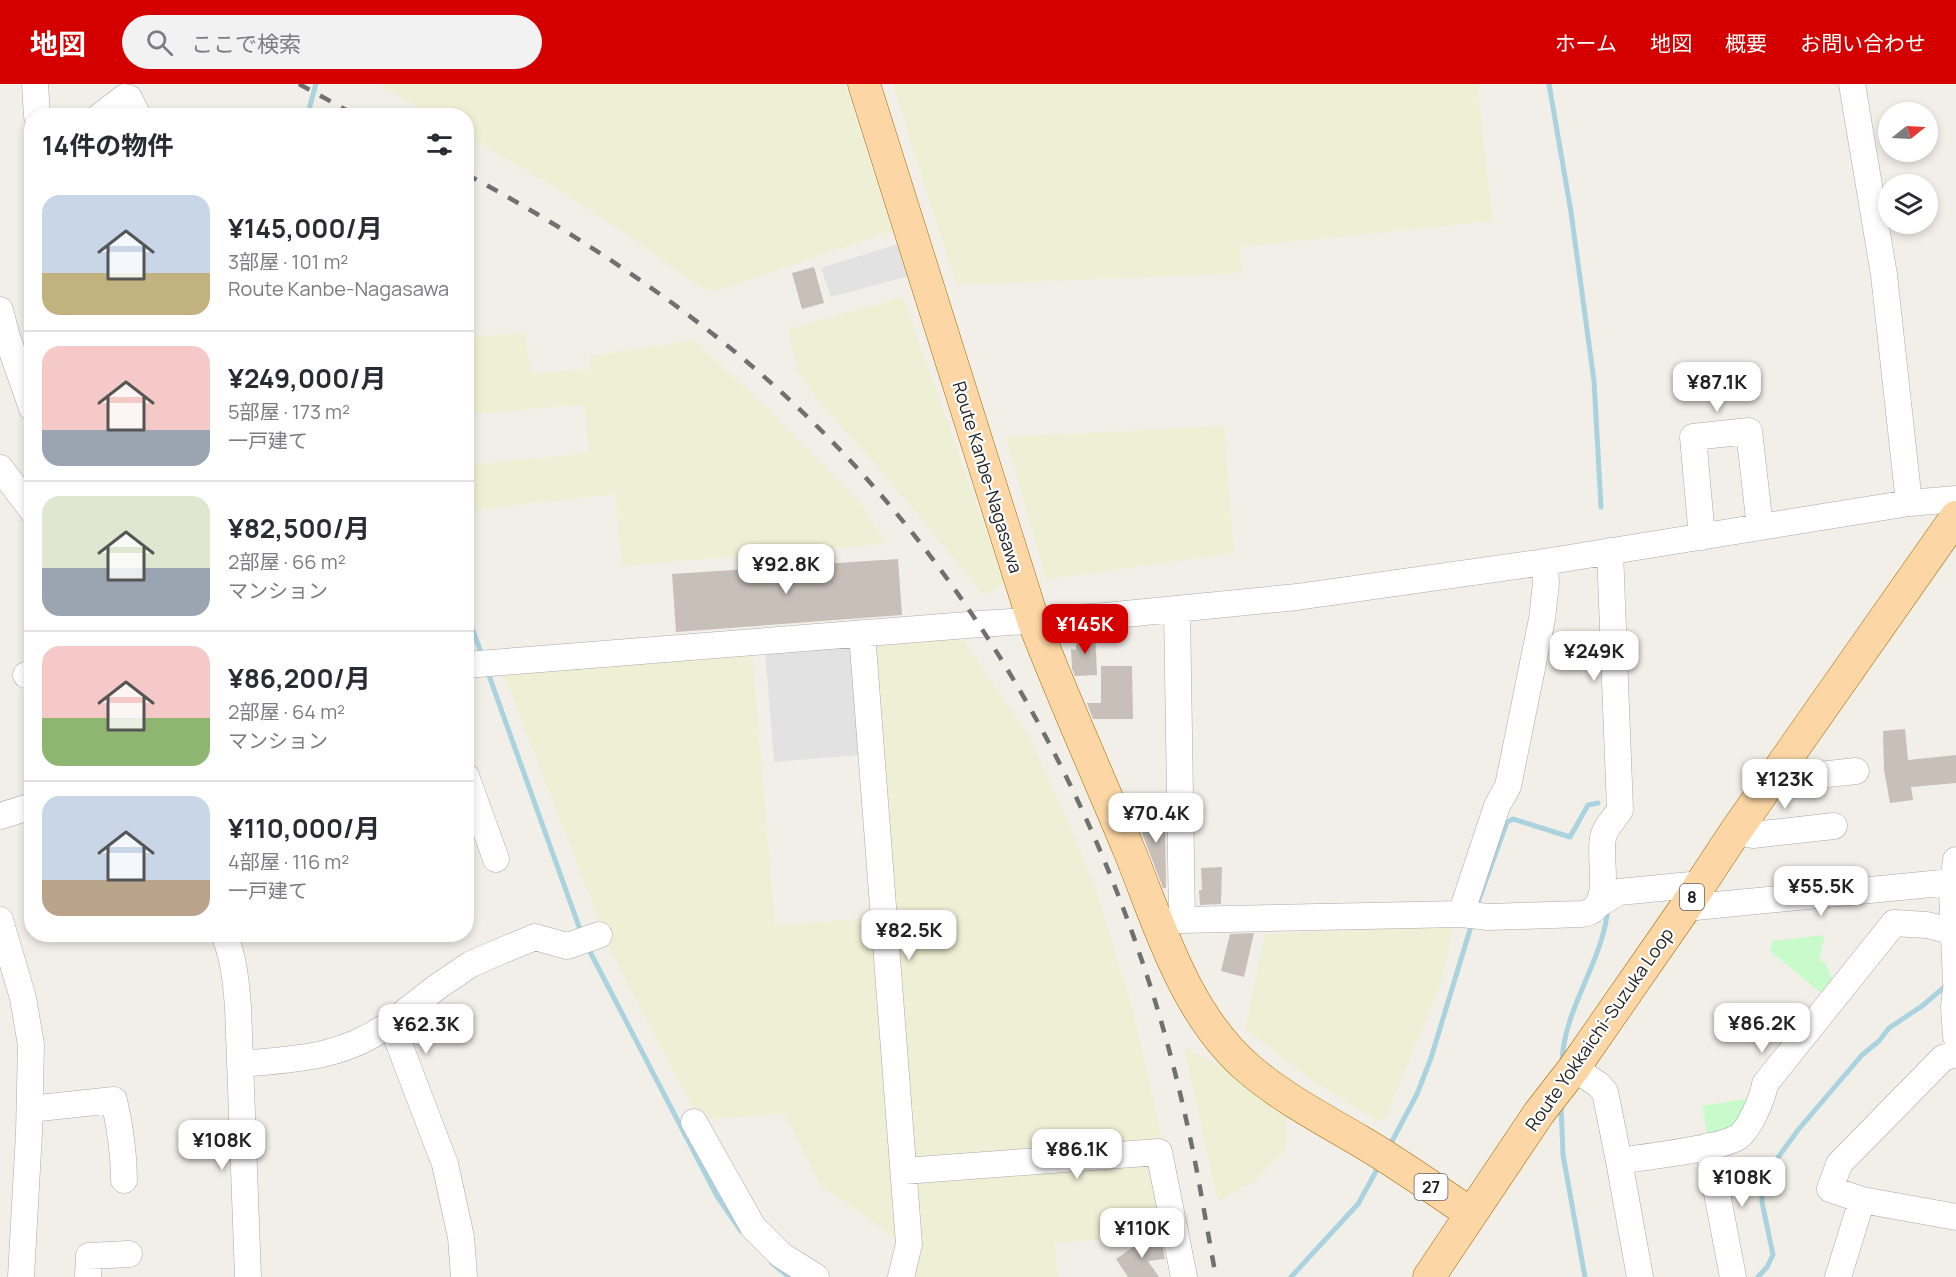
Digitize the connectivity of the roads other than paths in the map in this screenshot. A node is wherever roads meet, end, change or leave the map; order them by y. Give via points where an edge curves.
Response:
1 (34, 84) edge
2 (864, 84) edge
3 (1852, 84) edge
4 (36, 108) edge
5 (111, 108) edge
6 (134, 108) edge
7 (0, 310) edge
8 (23, 350) edge
9 (0, 468) edge
10 (1956, 499) edge
11 (24, 500) edge
12 (1909, 503) junction
13 (1956, 518) edge
14 (1760, 527) junction
15 (1702, 537) junction
16 (1610, 551) junction
17 (1544, 562) junction
18 (1177, 609) junction
19 (1033, 620) junction
20 (862, 633) junction
21 (474, 665) edge
22 (1856, 771) dead end
23 (1772, 780) junction
24 (474, 798) edge
25 (24, 808) edge
26 (0, 816) edge
27 (1834, 826) dead end
28 (1735, 832) junction
29 (496, 859) dead end
30 (1955, 884) edge
31 (1693, 896) junction
32 (1606, 899) junction
33 (1470, 915) junction
34 (0, 920) edge
35 (1169, 921) junction
36 (1955, 932) edge
37 (599, 935) dead end
38 (227, 942) edge
39 (1955, 979) edge
40 (391, 1023) junction
41 (1956, 1036) edge
42 (1956, 1054) edge
43 (240, 1064) junction
44 (1574, 1068) junction
45 (30, 1109) junction
46 (694, 1122) dead end
47 (1708, 1146) junction
48 (1618, 1161) junction
49 (904, 1172) junction
50 (124, 1180) dead end
51 (1862, 1200) junction
52 (1470, 1212) junction
53 (1956, 1217) edge
54 (129, 1254) dead end
55 (21, 1277) edge
56 (88, 1277) edge
57 (248, 1277) edge
58 (464, 1277) edge
59 (816, 1277) edge
60 (901, 1277) edge
61 (1184, 1277) edge
62 (1429, 1277) edge
63 (1640, 1277) edge
64 (1733, 1277) edge
65 (1838, 1277) edge

1 - 4 street
2 - 19 main road, Route Kanbe-Nagasawa / 27
3 - 12 street via 1884,275
5 - 6 street via 125,97
7 - 8 street
9 - 11 street
10 - 12 street
12 - 14 street
13 - 23 main road, Route Yokkaichi-Suzuka Loop / 8
14 - 15 street
14 - 15 street via 1749,431 1693,437
15 - 16 street
16 - 17 street
16 - 32 street via 1620,810 1603,837 1601,898
17 - 18 street via 1297,597
17 - 33 street via 1542,619 1508,786 1497,806
18 - 19 street
18 - 35 street
19 - 20 street
19 - 35 main road, Route Kanbe-Nagasawa / 27 via 1129,850
20 - 21 street
20 - 49 street
22 - 23 street
23 - 28 main road, Route Yokkaichi-Suzuka Loop / 8
24 - 29 street
25 - 26 street
27 - 28 street via 1754,836
28 - 31 main road, Route Yokkaichi-Suzuka Loop / 8
30 - 31 street
30 - 36 street
31 - 32 street
31 - 44 main road, Route Yokkaichi-Suzuka Loop / 8
32 - 33 street via 1590,913 1582,914
33 - 35 street
34 - 45 street via 28,1022
35 - 52 main road, Route Kanbe-Nagasawa / 27 via 1191,994 1207,1023 1249,1070
36 - 39 street
36 - 47 street via 1894,923 1765,1084 1762,1101 1739,1137
37 - 40 street via 567,946 535,937 487,957 437,987
38 - 43 street via 235,975
39 - 41 street
40 - 43 street via 371,1037 319,1055
40 - 58 street via 445,1164 461,1237
42 - 51 street via 1943,1058 1839,1164 1830,1189
43 - 57 street
44 - 48 street via 1605,1092
44 - 52 main road, Route Yokkaichi-Suzuka Loop / 8
45 - 50 street via 114,1100
45 - 55 street
46 - 59 street via 753,1227 781,1255
47 - 48 street
47 - 64 street
48 - 63 street
49 - 60 street via 909,1244
49 - 61 street via 1160,1152
51 - 53 street
51 - 65 street
52 - 62 main road, Route Yokkaichi-Suzuka Loop / 8
54 - 56 street via 89,1256

